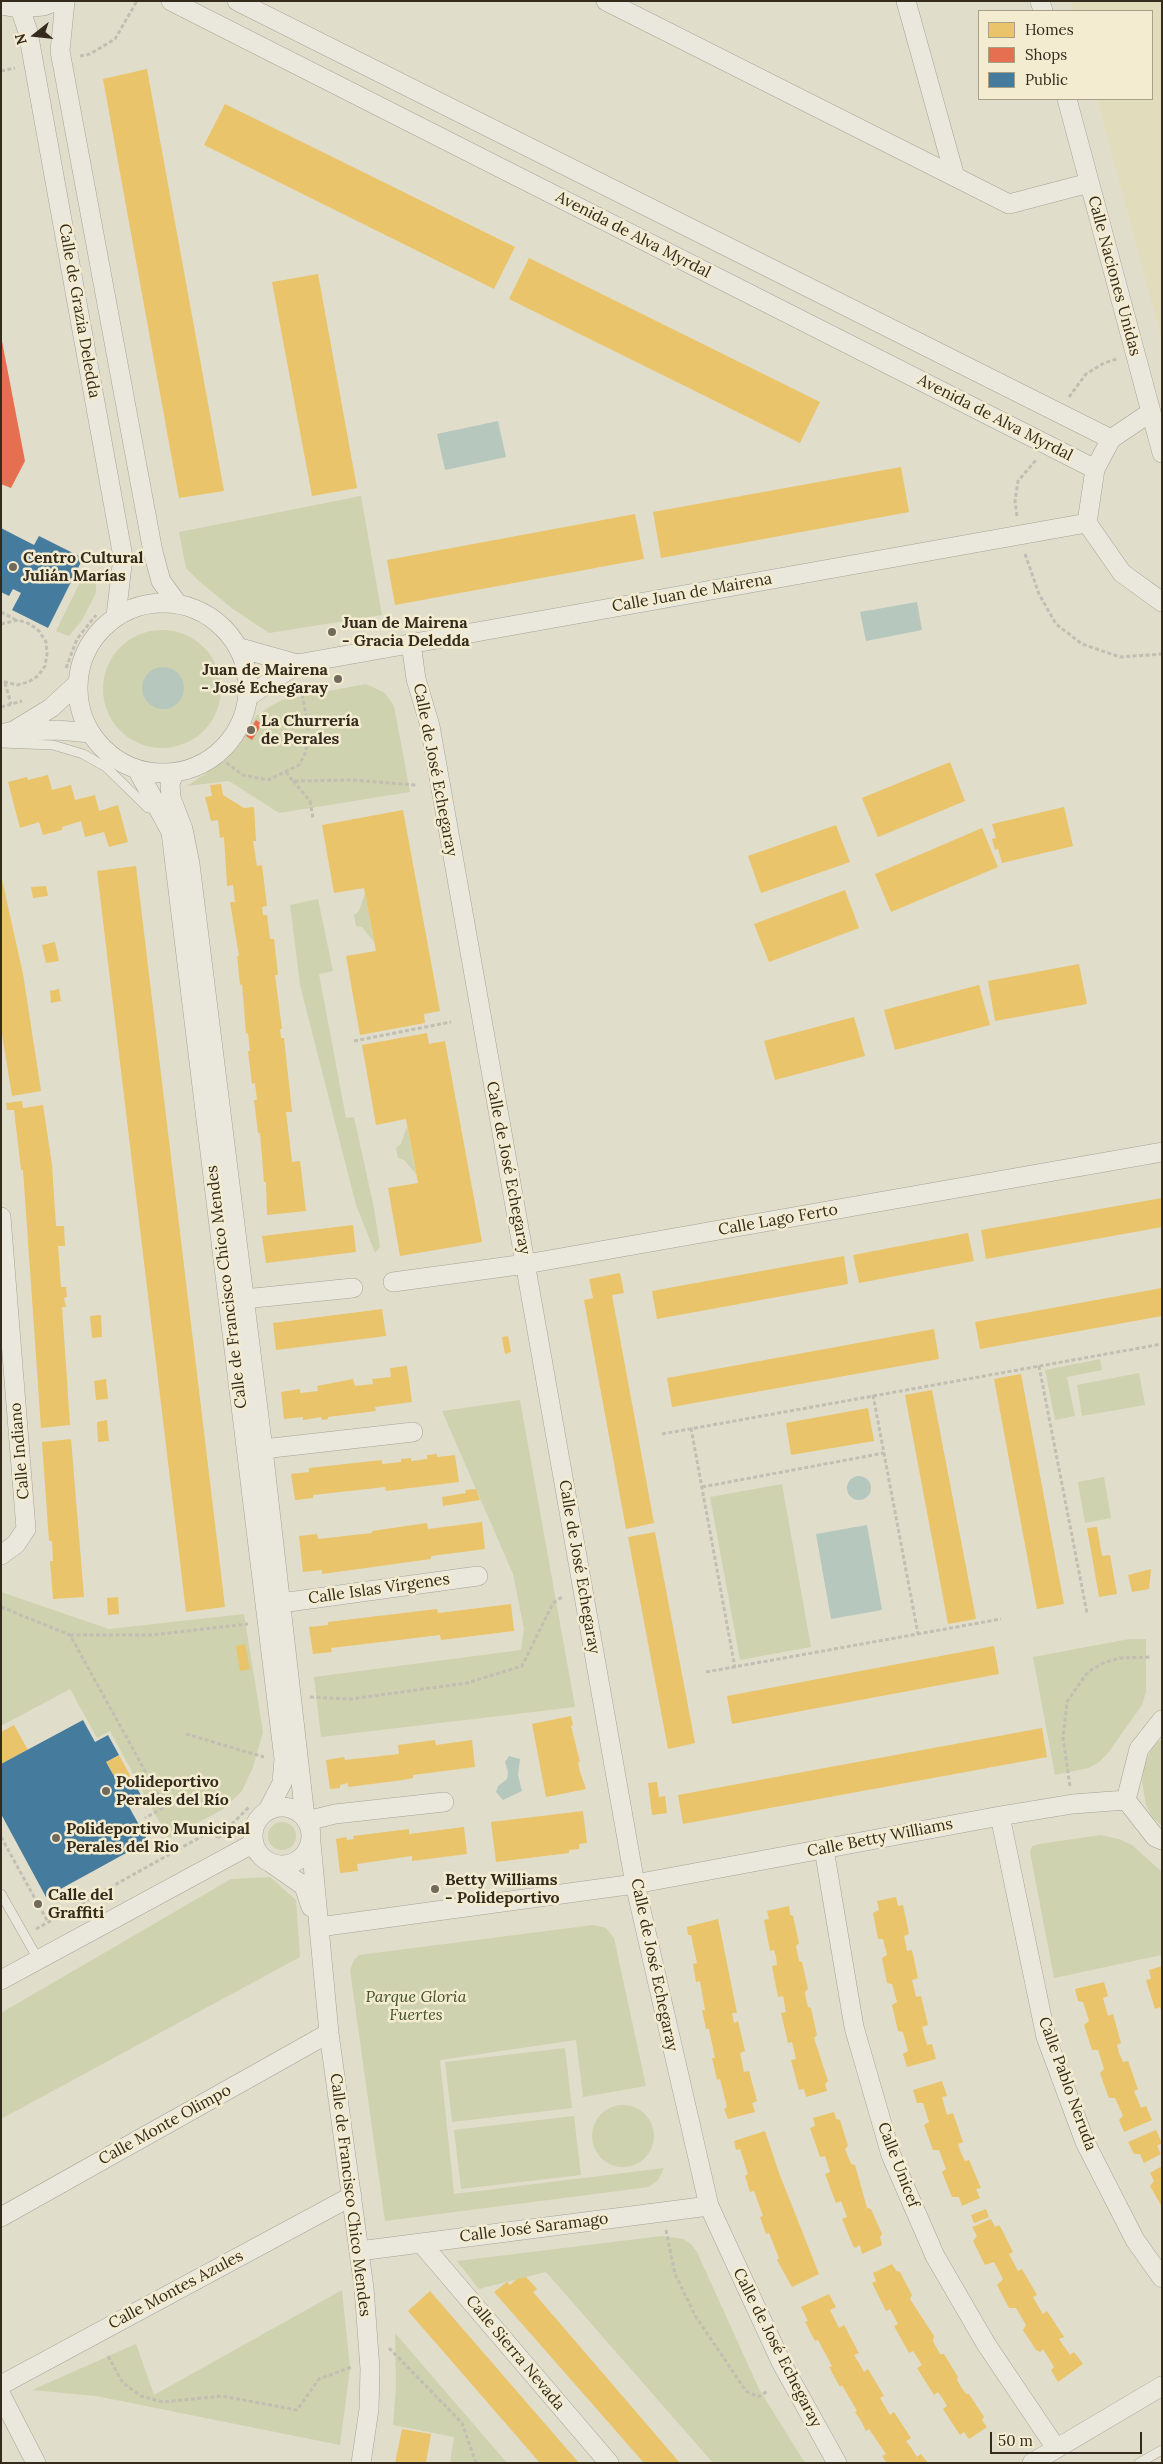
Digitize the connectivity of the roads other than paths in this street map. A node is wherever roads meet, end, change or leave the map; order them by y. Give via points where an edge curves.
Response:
1 (57, 1) edge
2 (65, 1) edge
3 (171, 1) edge
4 (237, 1) edge
5 (606, 1) edge
6 (906, 1) edge
7 (10, 7) edge
8 (1066, 100) edge
9 (955, 177) junction
10 (1089, 183) junction
11 (1150, 412) junction
12 (1111, 439) junction
13 (1162, 453) edge
14 (1095, 469) junction
15 (1087, 523) junction
16 (1162, 602) edge
17 (177, 603) junction
18 (108, 612) junction
19 (411, 643) junction
20 (240, 648) junction
21 (297, 664) junction
22 (71, 677) junction
23 (249, 696) junction
24 (90, 733) junction
25 (5, 736) edge
26 (137, 769) junction
27 (174, 773) junction
28 (160, 810) junction
29 (1162, 1152) edge
30 (1, 1217) edge
31 (526, 1264) junction
32 (394, 1282) dead end
33 (353, 1288) dead end
34 (244, 1299) junction
35 (413, 1432) dead end
36 (263, 1449) junction
37 (1, 1555) edge
38 (478, 1576) dead end
39 (281, 1603) junction
40 (1162, 1720) edge
41 (1126, 1800) junction
42 (444, 1802) dead end
43 (268, 1810) junction
44 (1000, 1816) junction
45 (306, 1819) junction
46 (1162, 1840) edge
47 (254, 1843) junction
48 (311, 1843) junction
49 (824, 1849) junction
50 (270, 1863) junction
51 (635, 1884) junction
52 (1, 1894) edge
53 (319, 1927) junction
54 (38, 1959) junction
55 (1, 1980) edge
56 (329, 2033) junction
57 (352, 2196) junction
58 (709, 2206) junction
59 (1, 2217) edge
60 (421, 2243) junction
61 (359, 2251) junction
62 (1162, 2278) edge
63 (1, 2385) edge
64 (1162, 2386) edge
65 (1, 2395) edge
66 (1056, 2448) junction
67 (1162, 2450) edge
68 (36, 2463) edge
69 (361, 2463) edge
70 (609, 2463) edge
71 (837, 2463) edge
72 (1032, 2463) edge
73 (1139, 2463) edge

1 - 7 street via 43,6
2 - 17 street, Calle de Grazia Deledda via 60,51 149,532 161,581
3 - 14 street, Avenida de Alva Myrdal
4 - 12 street, Avenida de Alva Myrdal
5 - 9 street
6 - 9 street
7 - 18 street, Calle de Grazia Deledda via 28,32 33,56 124,557
8 - 10 street, Calle Naciones Unidas
9 - 10 street via 1009,204
10 - 11 street, Calle Naciones Unidas
11 - 12 street
11 - 13 street, Calle Naciones Unidas
12 - 14 street
14 - 15 street
15 - 16 street via 1122,573
15 - 19 street, Calle Juan de Mairena
17 - 18 street via 158,602
17 - 20 street via 204,612 225,628
18 - 22 street
19 - 21 street, Calle Juan de Mairena
19 - 31 street, Calle de José Echegaray via 416,679 430,726
20 - 21 street, Calle Juan de Mairena
20 - 23 street via 248,671
21 - 23 street, Calle Juan de Mairena
22 - 24 street
22 - 25 street via 51,708
23 - 27 street via 243,721 229,744 209,761 185,772
24 - 25 street via 58,730
24 - 26 street via 106,752
25 - 28 lane via 83,754 106,767 148,808
26 - 27 street via 159,774
26 - 28 street, Calle de Francisco Chico Mendes
27 - 34 street, Calle de Francisco Chico Mendes via 170,784 171,798 183,829 190,864
28 - 43 street, Calle de Francisco Chico Mendes via 171,832 284,1759 282,1783
29 - 31 street, Calle Lago Ferto
30 - 37 street, Calle Indiano via 26,1529 16,1544
31 - 32 street, Calle Lago Ferto
31 - 51 street, Calle de José Echegaray
33 - 34 street
34 - 36 street, Calle de Francisco Chico Mendes
35 - 36 street
36 - 39 street, Calle de Francisco Chico Mendes
38 - 39 street, Calle Islas Vírgenes
39 - 45 street, Calle de Francisco Chico Mendes
40 - 41 street via 1139,1749
41 - 44 street, Calle Betty Williams via 1073,1804
41 - 46 street via 1155,1837
42 - 45 street
43 - 45 street via 288,1807
43 - 47 street via 255,1824
44 - 49 street, Calle Betty Williams
44 - 62 street, Calle Pablo Neruda via 1046,2036 1085,2142 1135,2240
45 - 48 street via 312,1834
47 - 50 street via 257,1851
47 - 54 street
48 - 50 street via 308,1851 295,1862 287,1865
48 - 53 street, Calle de Francisco Chico Mendes
49 - 51 street, Calle Betty Williams
49 - 66 street, Calle Unicef via 854,2027 891,2155 935,2256 986,2344
50 - 53 street, Calle de Francisco Chico Mendes via 304,1886
51 - 53 street, Calle Betty Williams
51 - 58 street, Calle de José Echegaray
52 - 54 lane
53 - 56 street, Calle de Francisco Chico Mendes
54 - 55 street
56 - 57 street, Calle de Francisco Chico Mendes
56 - 59 street, Calle Monte Olimpo
57 - 61 street, Calle de Francisco Chico Mendes
57 - 63 street, Calle Montes Azules
58 - 60 street, Calle José Saramago
58 - 71 street, Calle de José Echegaray via 782,2364
60 - 61 street, Calle José Saramago
60 - 70 street, Calle Sierra Nevada
61 - 69 street, Calle de Francisco Chico Mendes via 370,2369 369,2409
64 - 66 street
65 - 68 street
66 - 72 street
67 - 73 lane

